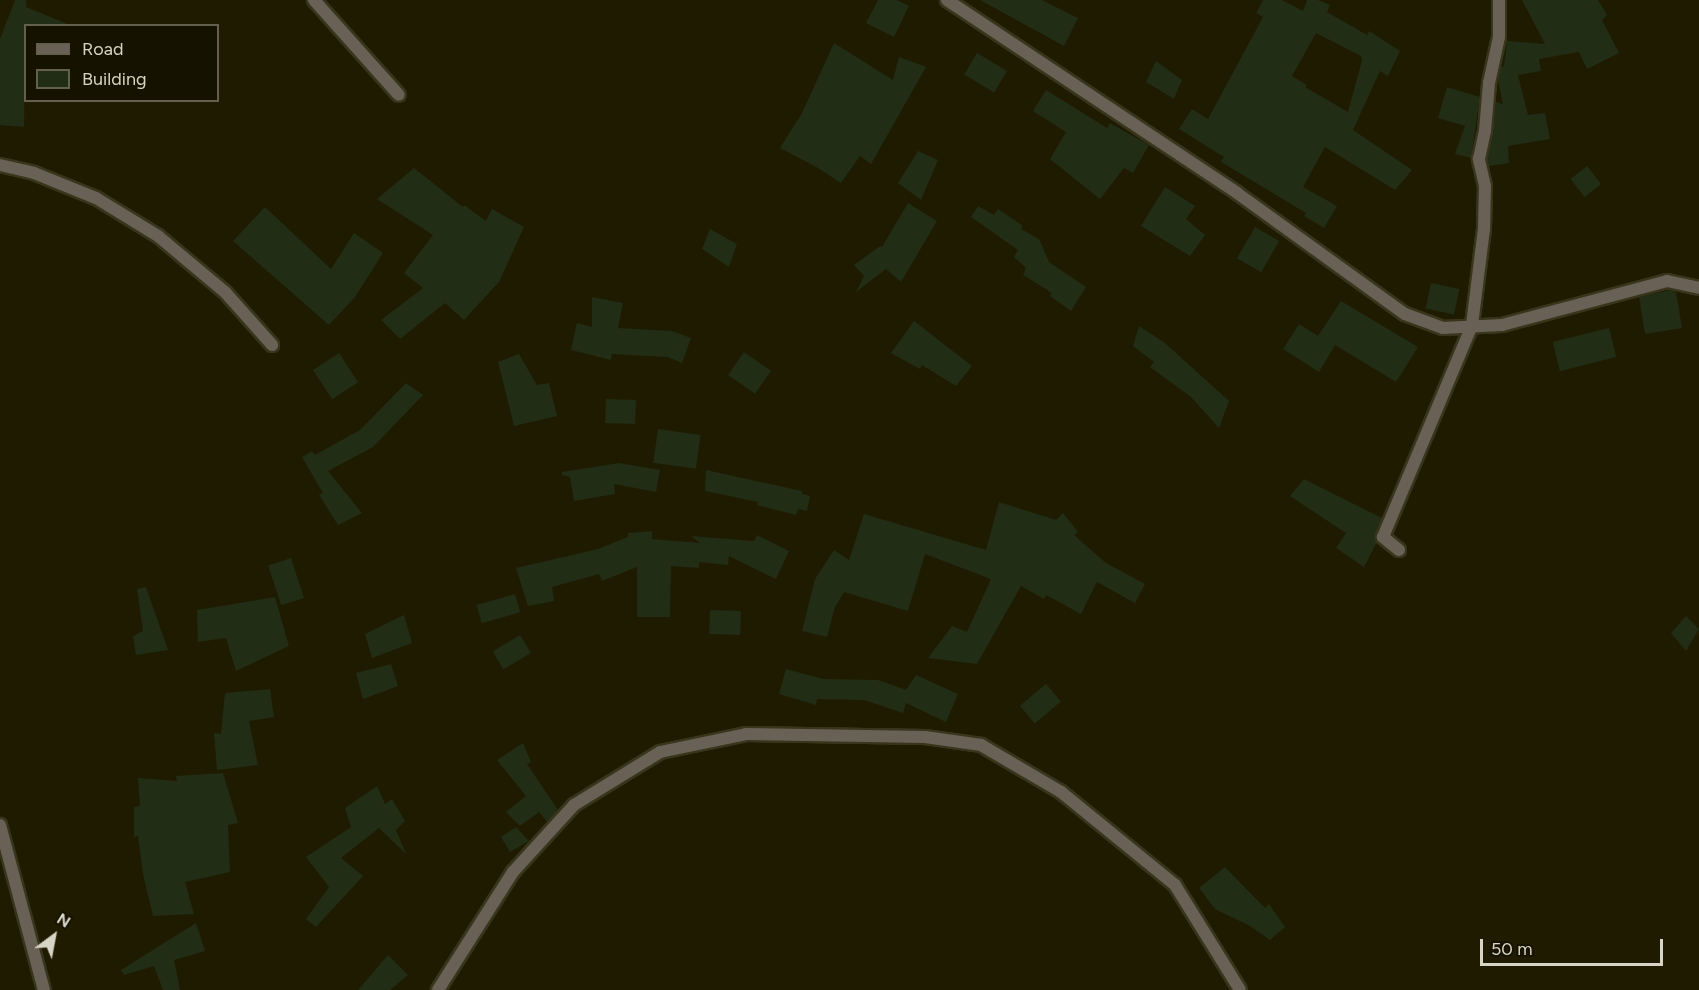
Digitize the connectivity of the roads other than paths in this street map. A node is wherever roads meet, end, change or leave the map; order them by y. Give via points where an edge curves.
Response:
1 (315, 0) edge
2 (947, 0) edge
3 (1499, 0) edge
4 (399, 95) dead end
5 (0, 165) edge
6 (1699, 288) edge
7 (1472, 326) junction
8 (273, 345) dead end
9 (1399, 550) dead end
10 (0, 825) edge
11 (44, 990) edge
12 (438, 990) edge
13 (1240, 990) edge

1 - 4 street
2 - 7 street via 1237,193 1405,314 1443,328
3 - 7 street via 1499,37 1479,159 1485,186 1484,229
5 - 8 street via 34,173 96,198 158,236 225,292
6 - 7 street via 1667,281 1502,325
7 - 9 street via 1383,537
10 - 11 street
12 - 13 street via 513,872 574,805 660,752 747,734 925,737 981,745 1061,792 1175,885

